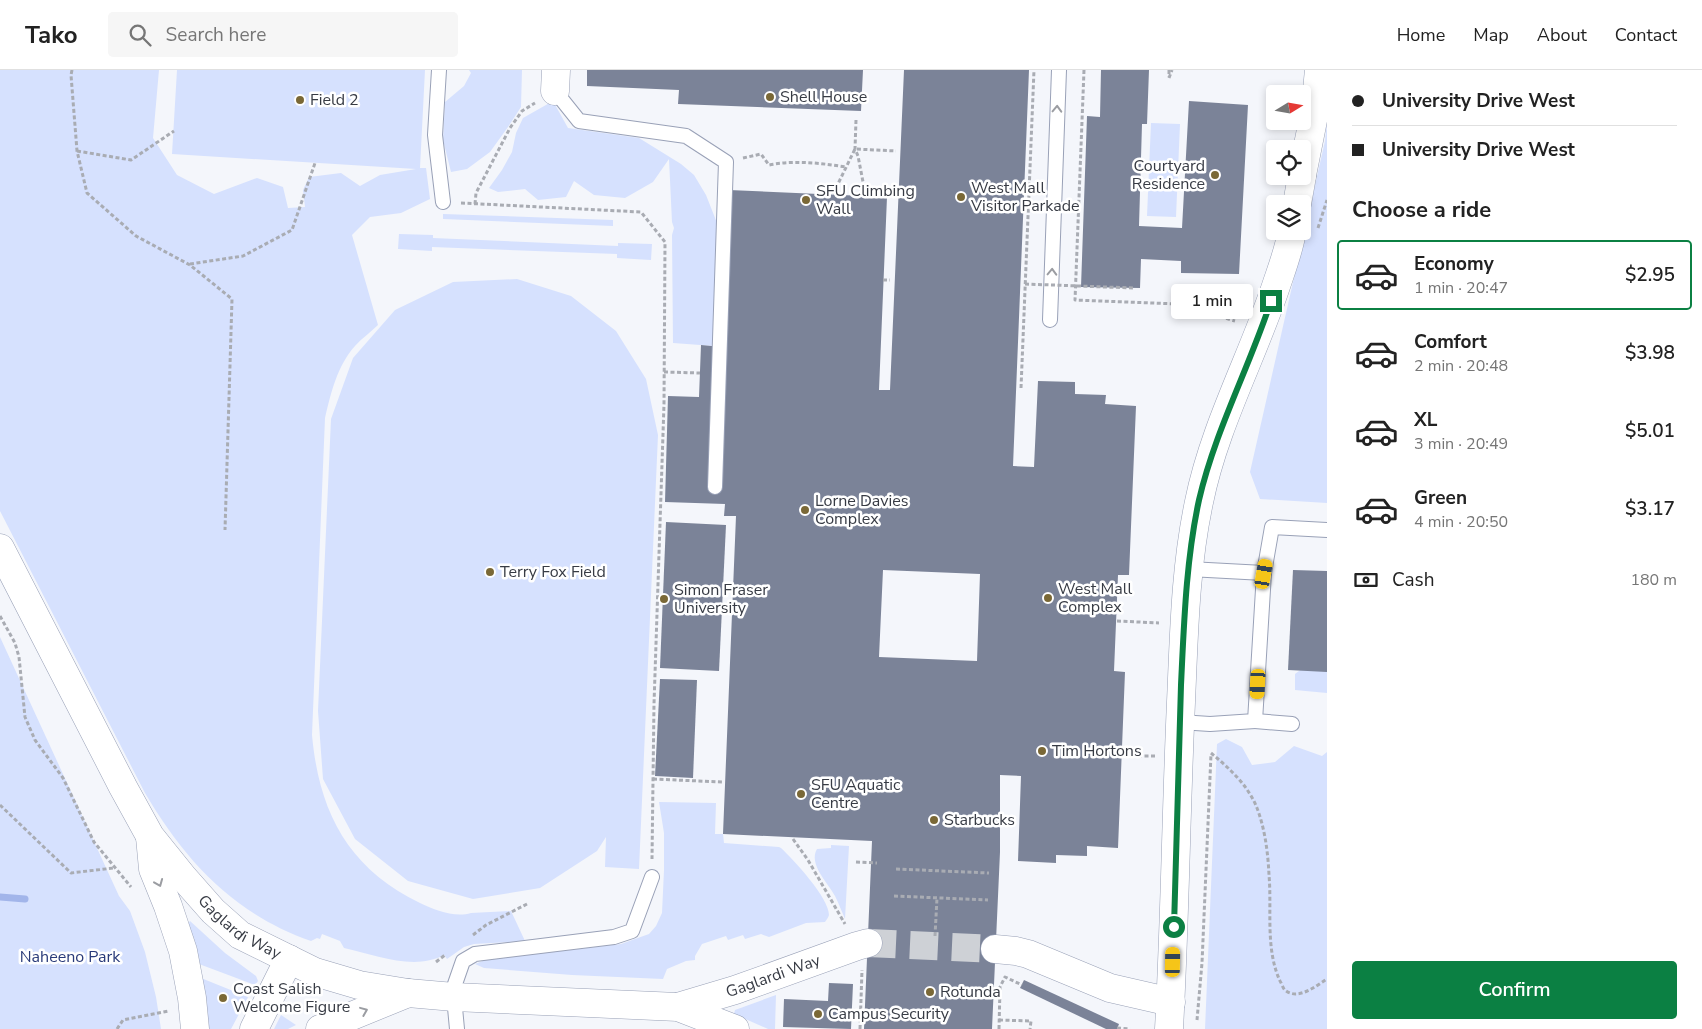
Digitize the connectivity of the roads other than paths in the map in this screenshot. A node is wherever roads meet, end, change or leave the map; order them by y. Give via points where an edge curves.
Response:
1 (439, 70) edge
2 (1059, 70) edge
3 (1319, 70) edge
4 (555, 81) edge
5 (1309, 140) edge
6 (443, 202) road end
7 (1291, 240) edge
8 (1050, 320) dead end
9 (715, 487) dead end
10 (1327, 530) edge
11 (0, 548) edge
12 (1189, 569) junction
13 (1264, 574) junction
14 (1256, 721) junction
15 (1180, 722) junction
16 (1292, 724) dead end
17 (150, 836) junction
18 (652, 877) road end
19 (995, 950) tunnel mouth
20 (865, 955) tunnel mouth
21 (289, 960) junction
22 (408, 993) junction
23 (454, 997) junction
24 (1171, 1002) junction
25 (678, 1007) junction
26 (195, 1029) edge
27 (254, 1029) edge
28 (320, 1029) edge
29 (457, 1029) edge
30 (734, 1029) edge
31 (1169, 1029) edge

1 - 6 lane via 435,135
8 -> 2 lane
3 - 5 street
4 - 9 lane via 579,121 686,136 726,162
7 - 12 street via 1265,319 1209,463 1199,501
10 - 13 lane via 1272,527
11 - 17 street, Gaglardi Way
12 - 13 lane
12 - 15 street
13 - 14 lane
14 - 15 lane
14 - 16 lane
15 - 24 street
17 - 21 street, Gaglardi Way via 213,911 240,935
17 -> 26 street via 153,869 183,951
18 - 23 lane via 632,931 614,937 475,954 463,961
19 - 24 street via 1028,954 1110,988
20 - 25 street, Gaglardi Way via 856,946
21 - 22 street, Gaglardi Way via 315,972 359,985
21 - 27 street
22 - 23 street, Gaglardi Way
28 -> 22 street
23 - 25 street, Gaglardi Way
23 - 29 lane
24 - 31 street
25 - 30 street, Gaglardi Way

